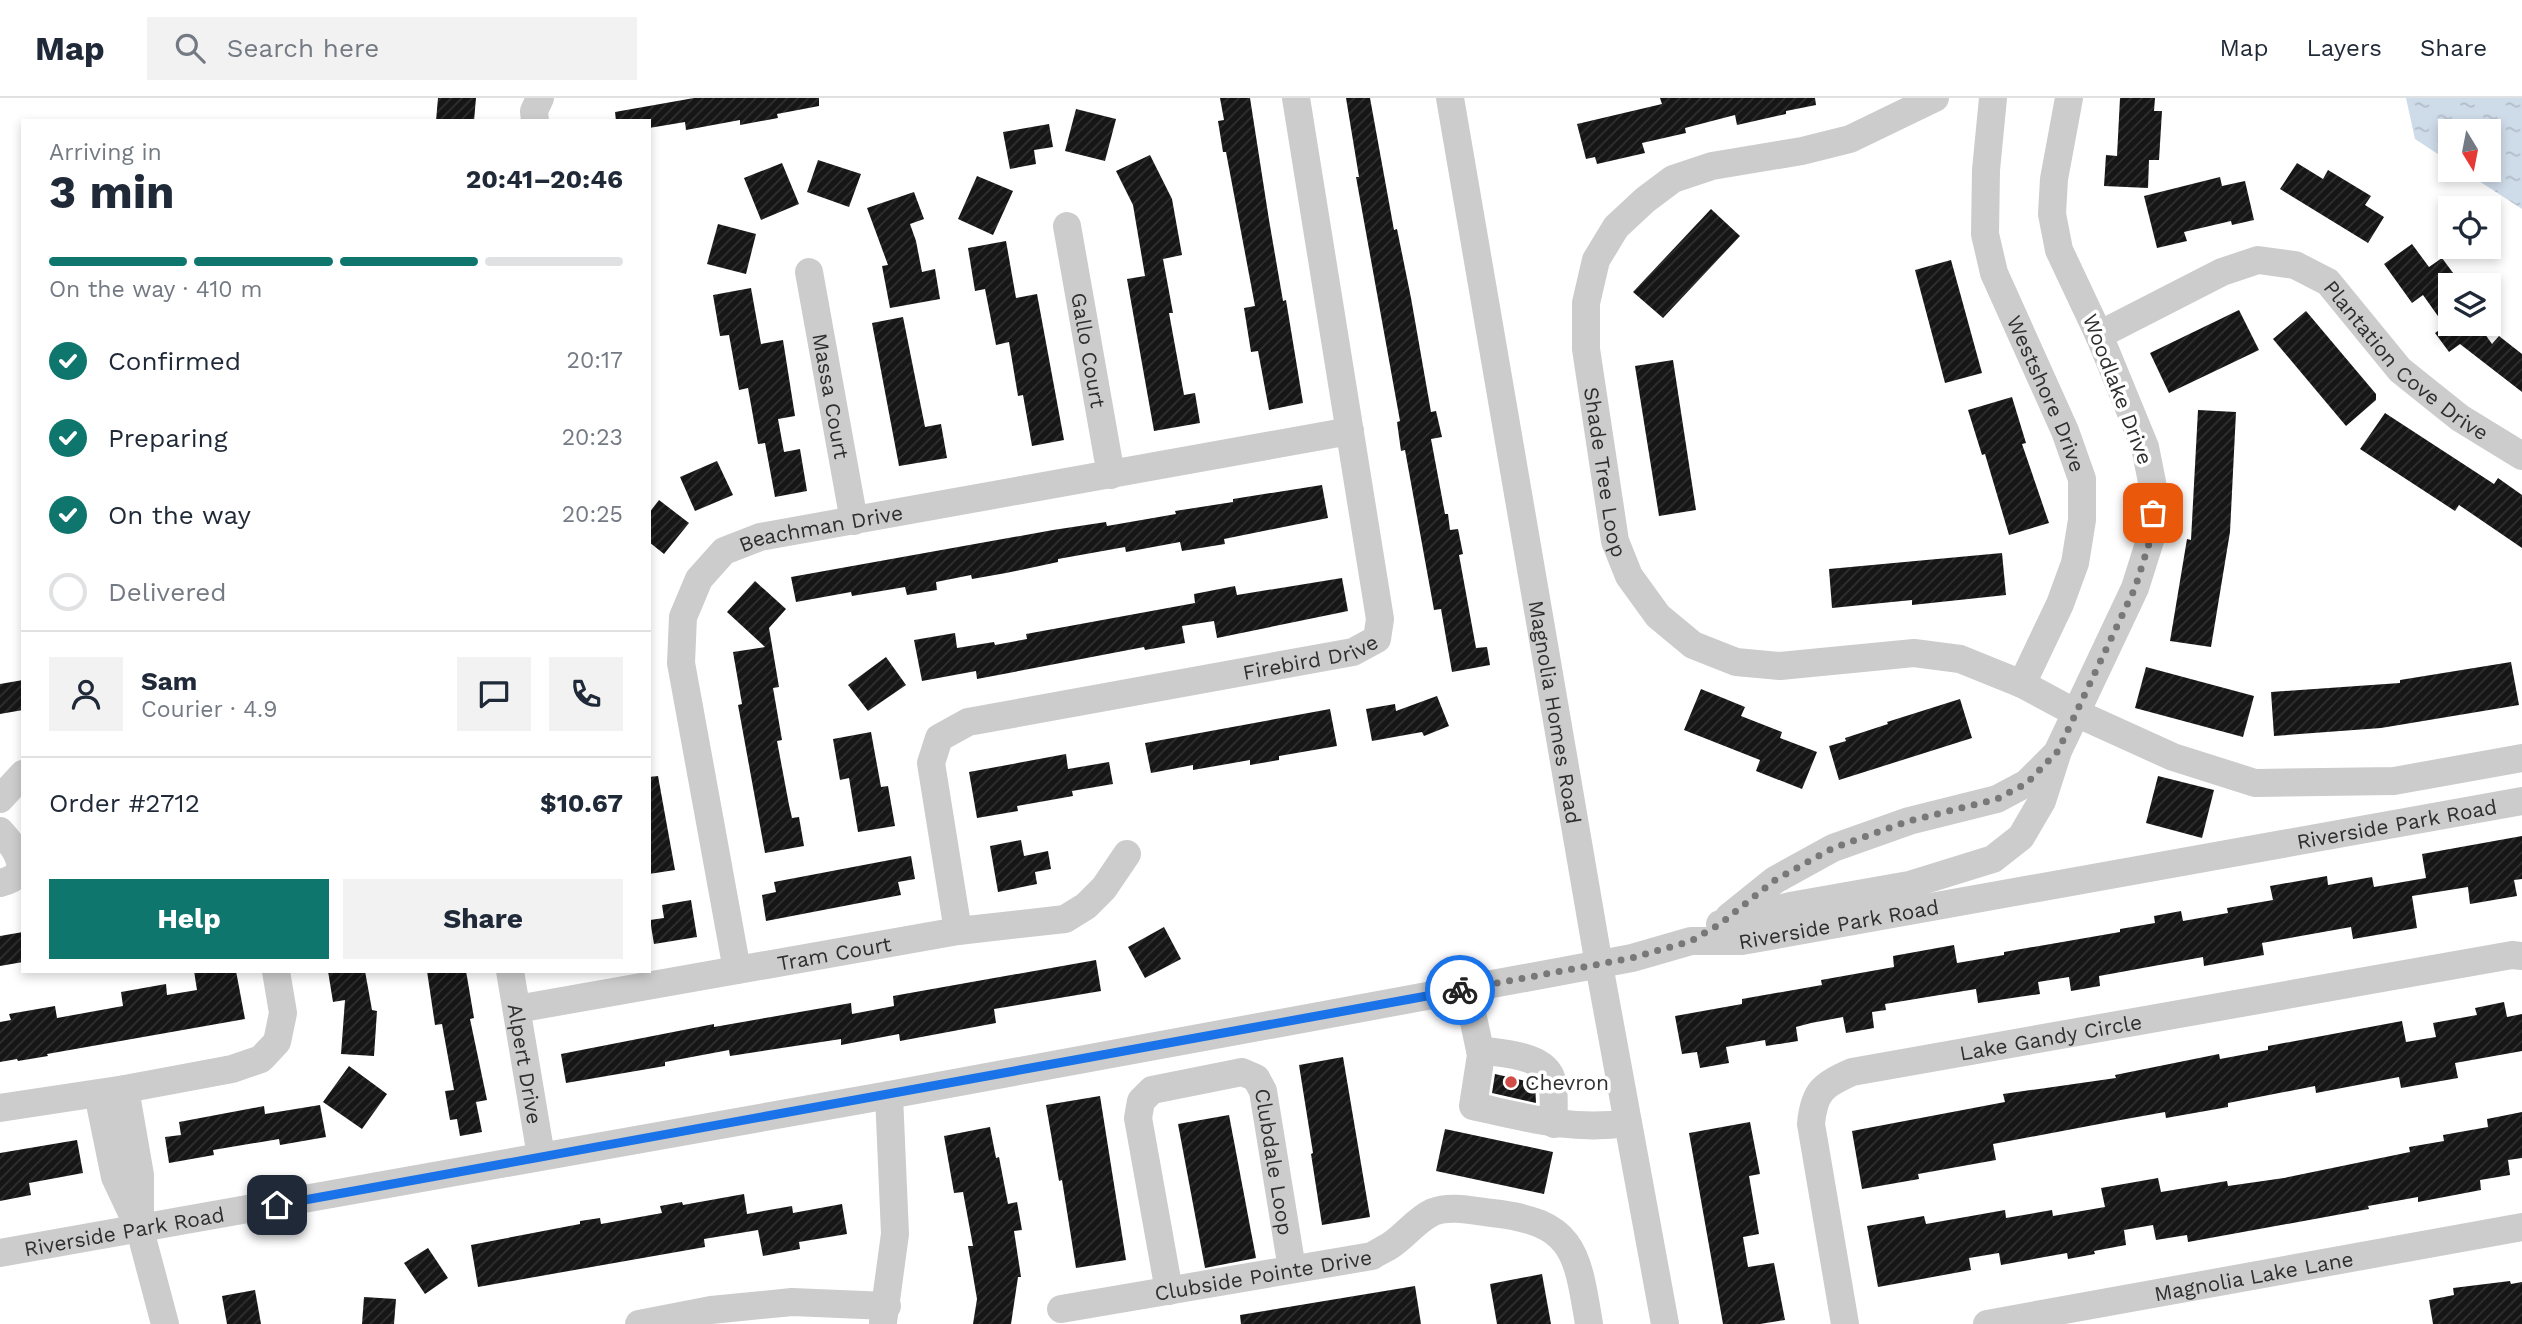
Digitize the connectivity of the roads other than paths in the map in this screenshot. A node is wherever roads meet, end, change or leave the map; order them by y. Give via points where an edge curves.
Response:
1 (540, 98) edge
2 (1296, 98) edge
3 (1450, 98) edge
4 (1935, 98) edge
5 (1993, 98) edge
6 (2069, 98) edge
7 (536, 119) edge
8 (1067, 226) dead end
9 (808, 272) dead end
10 (2099, 335) junction
11 (1350, 431) junction
12 (2522, 456) edge
13 (1111, 475) junction
14 (854, 521) junction
15 (2022, 684) junction
16 (2076, 713) junction
17 (2058, 751) junction
18 (2522, 758) edge
19 (21, 777) edge
20 (0, 799) edge
21 (2522, 801) edge
22 (0, 831) edge
23 (1127, 854) dead end
24 (0, 883) edge
25 (1720, 924) junction
26 (958, 931) junction
27 (1691, 941) junction
28 (2522, 956) edge
29 (1599, 965) junction
30 (737, 970) junction
31 (276, 973) edge
32 (510, 973) edge
33 (1467, 989) junction
34 (517, 1009) junction
35 (1480, 1050) junction
36 (125, 1089) junction
37 (98, 1094) junction
38 (889, 1095) junction
39 (0, 1108) edge
40 (1628, 1123) junction
41 (1554, 1124) junction
42 (541, 1156) junction
43 (2522, 1227) edge
44 (140, 1230) junction
45 (0, 1253) edge
46 (1292, 1269) junction
47 (1169, 1291) junction
48 (1061, 1309) dead end
49 (885, 1315) edge
50 (165, 1324) edge
51 (639, 1324) edge
52 (1589, 1324) edge
53 (1665, 1324) edge
54 (1844, 1324) edge
55 (1987, 1324) edge

1 - 7 street
2 - 11 street, Firebird Drive
3 - 29 street, Magnolia Homes Road
4 - 15 street, Shade Tree Loop via 1850,139 1712,166 1673,179 1616,227 1596,260 1586,303 1586,349 1608,502 1615,541 1629,576 1658,616 1693,645 1736,662 1780,666 1914,653 1960,659
5 - 15 street, Westshore Drive via 1985,234 1994,273 2082,479 2082,520 2074,563
6 - 10 street, Woodlake Drive via 2052,214 2059,250
8 - 13 street, Gallo Court
9 - 14 street, Massa Court
10 - 12 street, Plantation Cove Drive via 2222,272 2258,260 2295,265 2328,282 2400,370 2460,418
10 - 16 street, Woodlake Drive via 2145,447 2154,492 2152,534 2135,588
11 - 13 street, Beachman Drive
11 - 26 street, Firebird Drive via 1380,619 1377,639 1353,652 968,722 939,738 931,762
13 - 14 street, Beachman Drive
14 - 30 street, Beachman Drive via 760,537 724,551 699,579 683,617 681,663
15 - 16 street, Shade Tree Loop
16 - 17 street, Woodlake Drive
16 - 18 street via 2173,757 2256,783 2394,781
17 - 25 street, Woodlake Drive via 2027,783 1997,799 1909,821 1833,848 1775,880
17 - 25 street, Woodlake Drive via 2042,801 2021,837 1993,859 1909,885
19 - 20 street
21 - 27 street, Riverside Park Road via 1742,941
22 - 24 street via 18,852 20,862 19,873
23 - 26 street, Tram Court via 1104,888 1065,919
25 - 27 street, Woodlake Drive
26 - 30 street, Tram Court
27 - 29 street, Riverside Park Road
28 - 54 street, Lake Gandy Circle via 1852,1072 1826,1084 1813,1104 1811,1124
29 - 33 street, Riverside Park Road
29 - 40 street, Magnolia Homes Road
30 - 34 street, Tram Court
31 - 36 street via 283,1013 277,1042 261,1059 232,1069
32 - 34 street, Alpert Drive
33 - 35 street
33 - 38 street, Riverside Park Road
34 - 42 street, Alpert Drive
35 - 41 street via 1546,1068 1553,1085
35 - 41 street via 1473,1106
36 - 37 street
36 - 44 street via 140,1175
37 - 39 street
37 - 44 street via 115,1177
38 - 42 street, Riverside Park Road
38 - 49 street via 895,1234
40 - 41 street
40 - 53 street, Magnolia Homes Road
42 - 44 street, Riverside Park Road
43 - 55 street, Magnolia Lake Lane
44 - 45 street, Riverside Park Road
44 - 50 street
46 - 47 street, Clubside Pointe Drive
46 - 47 street, Clubdale Loop via 1263,1091 1256,1078 1242,1072 1152,1090 1141,1101 1138,1118
46 - 52 street, Clubside Pointe Drive via 1372,1256 1436,1211 1515,1215 1547,1225 1572,1250
47 - 48 street, Clubside Pointe Drive
49 - 51 street via 792,1302 711,1310

